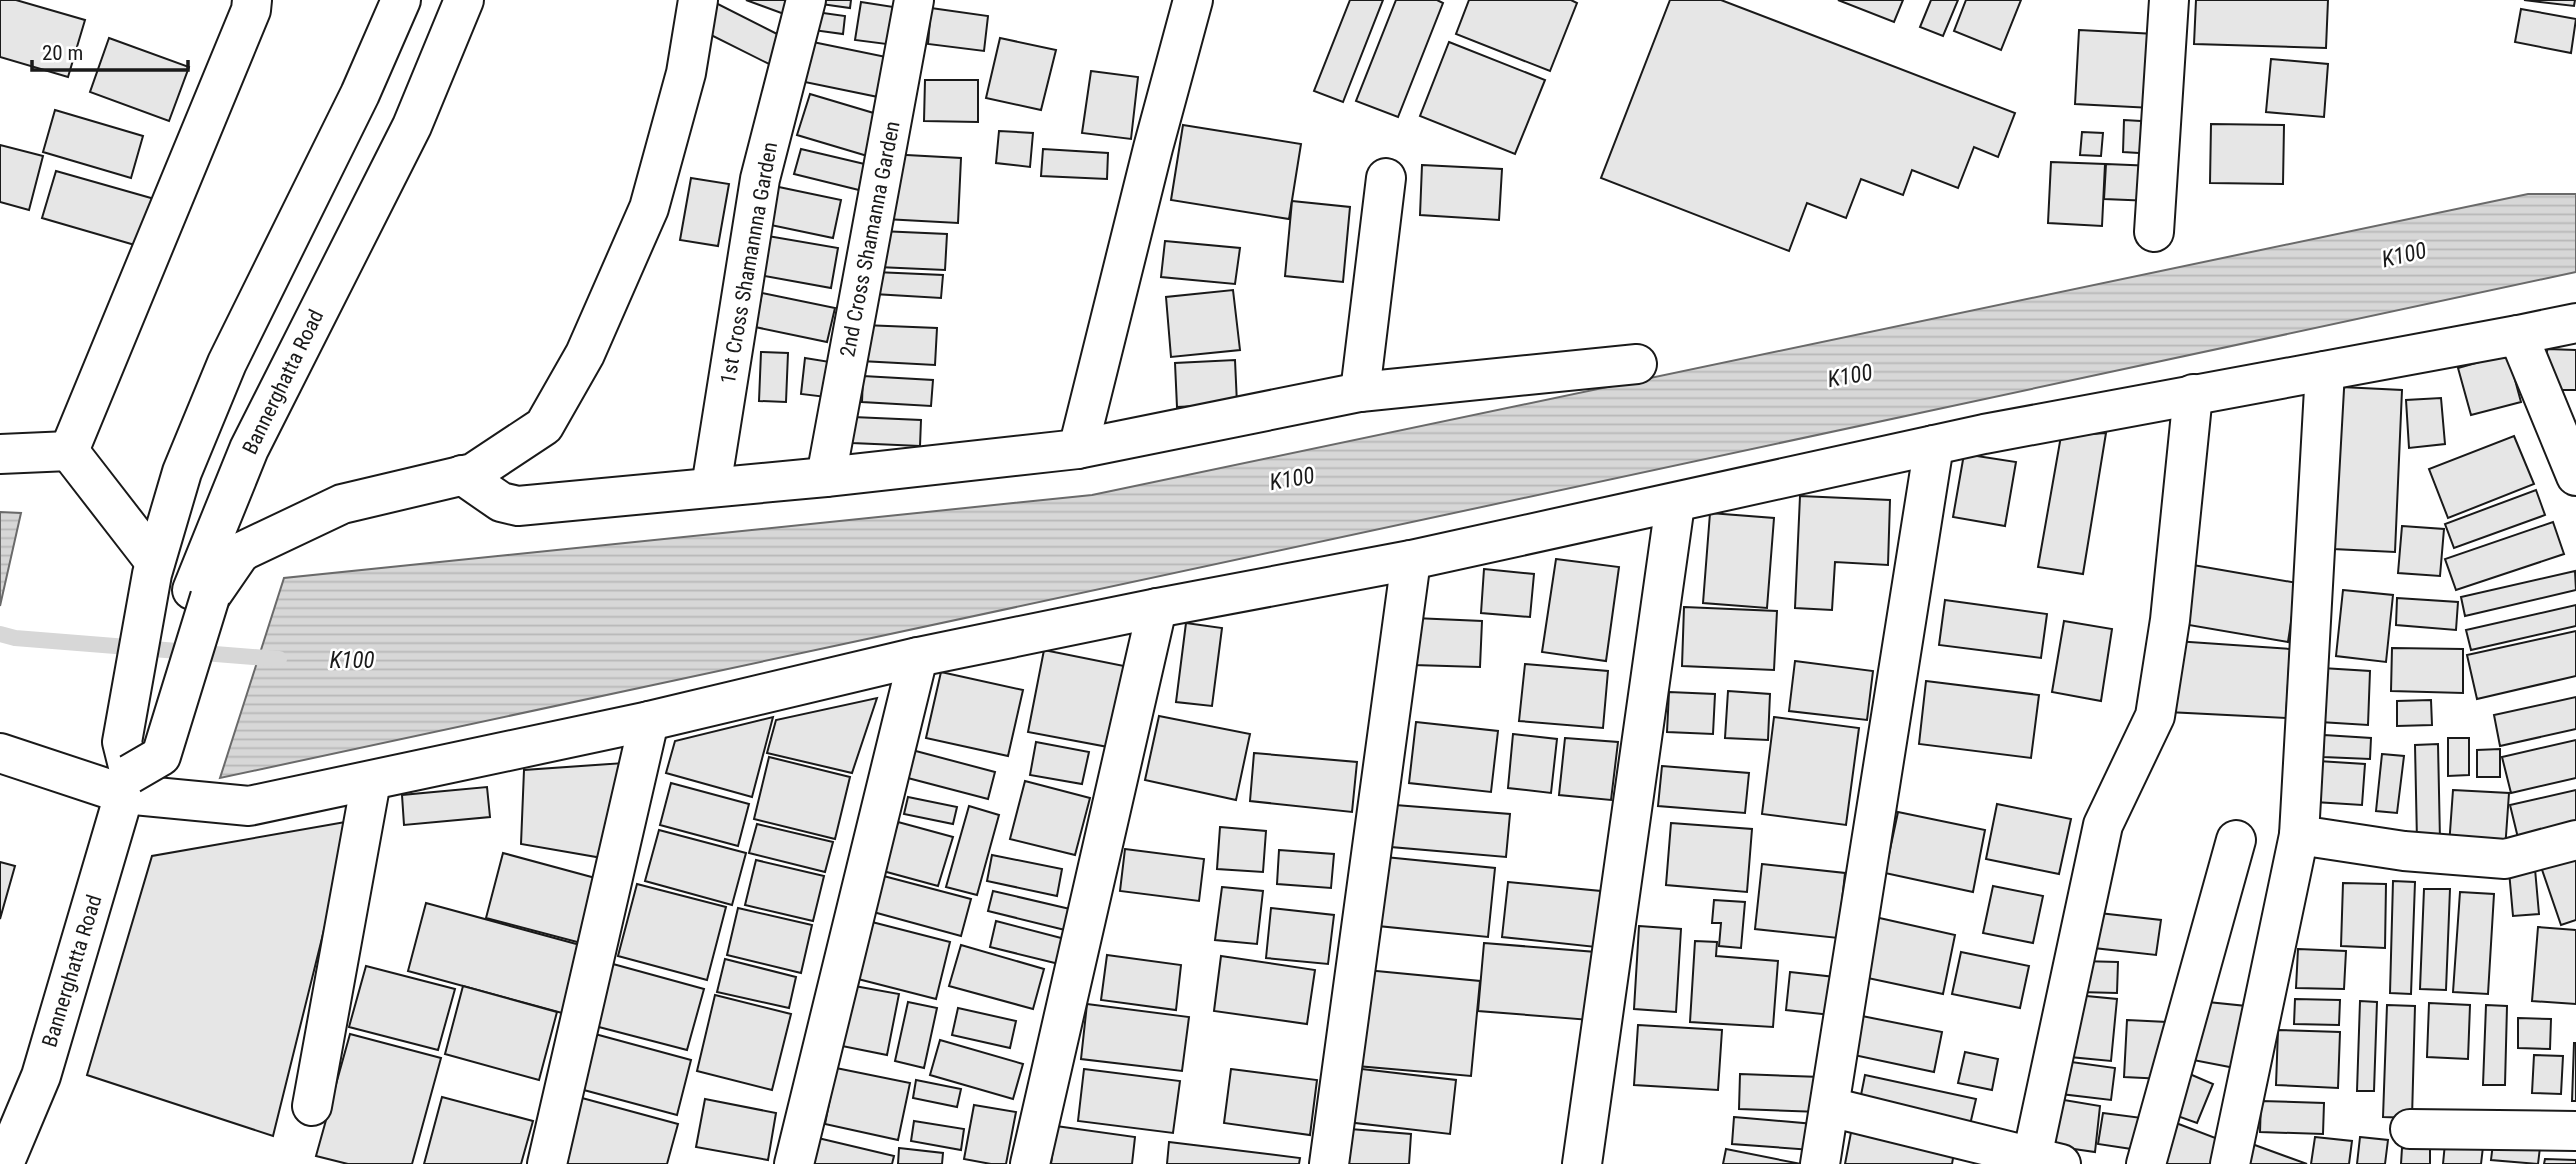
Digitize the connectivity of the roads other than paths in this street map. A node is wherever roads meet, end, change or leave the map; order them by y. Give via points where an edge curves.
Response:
1 (401, 0) edge
2 (464, 0) edge
3 (698, 0) edge
4 (806, 0) edge
5 (914, 0) edge
6 (1193, 0) edge
7 (2169, 0) edge
8 (241, 3) edge
9 (1386, 178) dead end
10 (2154, 232) dead end
11 (2576, 323) edge
12 (2518, 335) junction
13 (1637, 364) dead end
14 (2325, 371) junction
15 (1360, 392) junction
16 (2193, 394) junction
17 (1934, 445) junction
18 (1078, 449) junction
19 (69, 452) junction
20 (0, 454) edge
21 (461, 475) junction
22 (2576, 476) edge
23 (826, 477) junction
24 (710, 487) junction
25 (1675, 504) junction
26 (1411, 561) junction
27 (154, 568) junction
28 (201, 594) junction
29 (1157, 608) junction
30 (918, 657) junction
31 (649, 721) junction
32 (0, 753) edge
33 (371, 781) junction
34 (127, 784) junction
35 (2298, 835) junction
36 (2236, 840) dead end
37 (2576, 840) edge
38 (312, 1106) dead end
39 (1830, 1107) junction
40 (2410, 1129) dead end
41 (2576, 1131) edge
42 (2046, 1160) edge
43 (4, 1164) edge
44 (547, 1164) edge
45 (794, 1164) edge
46 (1030, 1164) edge
47 (1329, 1164) edge
48 (1582, 1164) edge
49 (1820, 1164) edge
50 (2146, 1164) edge
51 (2230, 1164) edge

1 - 27 street via 360,94 227,363 182,472
2 - 28 street, Bannerghatta Road via 412,125 249,449
3 - 21 street via 686,73 649,208 585,354 544,426 473,473
4 - 24 street, 1st Cross Shamannna Garden via 760,179
5 - 23 street, 2nd Cross Shamanna Garden
6 - 18 street
7 - 10 street
8 - 19 street
9 - 15 street
11 - 12 street
12 - 14 street
12 - 22 street
13 - 15 street
14 - 16 street
14 - 35 street
15 - 18 street
16 - 17 street
16 - 42 street via 2170,620 2155,716 2104,825
17 - 25 street
17 - 39 street
18 - 23 street
19 - 20 street
19 - 27 street
21 - 24 street via 501,502 518,506
21 - 28 street, Bannerghatta Road via 342,504 241,552
23 - 24 street
25 - 26 street
25 - 48 street
26 - 29 street
26 - 47 street
27 - 34 street via 122,742
28 - 34 street, Bannerghatta Road, bridge via 161,756
29 - 30 street
29 - 46 street
30 - 31 street
30 - 45 street
31 - 33 street
31 - 44 street
32 - 34 street
33 - 34 street via 250,806
33 - 38 street
34 - 43 street, Bannerghatta Road via 41,1076
35 - 37 street via 2404,852 2505,859
35 - 51 street
36 - 50 street
39 - 42 street
39 - 49 street
40 - 41 street

